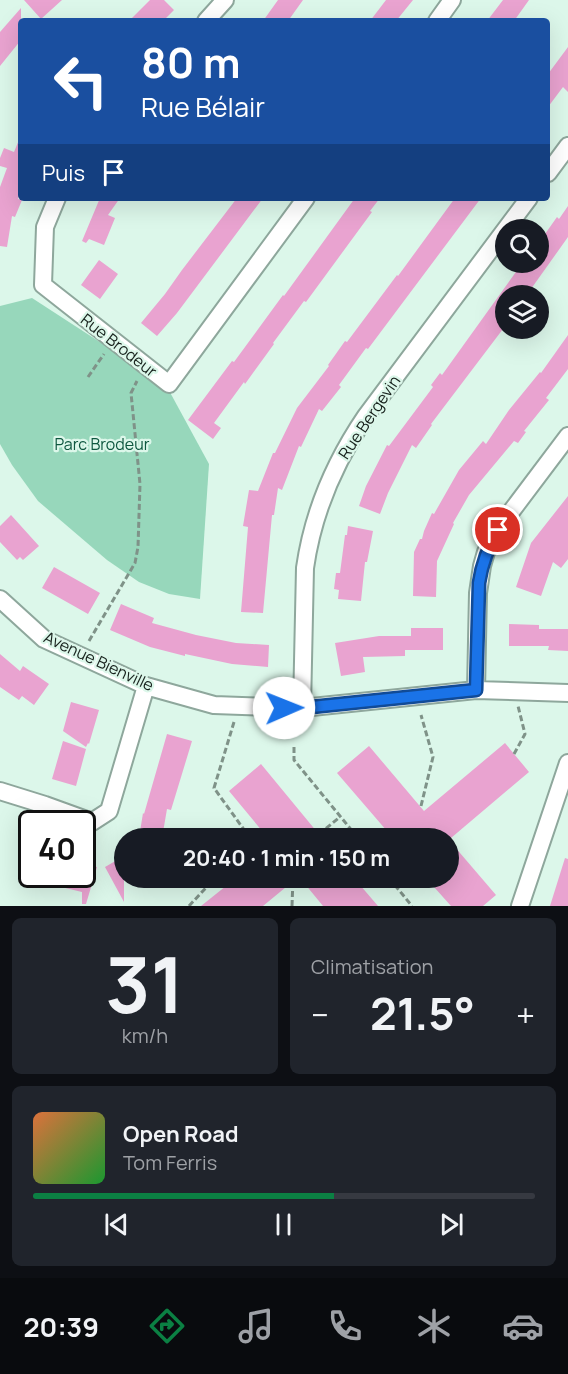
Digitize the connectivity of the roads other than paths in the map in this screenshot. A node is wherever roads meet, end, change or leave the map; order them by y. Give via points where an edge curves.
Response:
1 (225, 0) edge
2 (452, 0) edge
3 (209, 18) edge
4 (439, 18) edge
5 (568, 146) edge
6 (550, 170) edge
7 (56, 201) edge
8 (304, 201) edge
9 (527, 201) edge
10 (568, 436) edge
11 (0, 599) edge
12 (146, 686) junction
13 (476, 690) junction
14 (568, 693) edge
15 (302, 708) junction
16 (568, 763) edge
17 (0, 791) edge
18 (520, 906) edge

1 - 3 street
2 - 4 street
5 - 6 street
7 - 8 street, Rue Brodeur via 45,226 43,285 169,384
9 - 15 street, Rue Bergevin via 366,416 328,483 315,517 305,568
10 - 13 street via 486,552 478,592
11 - 12 street, Avenue Bienville via 44,639
12 - 15 street, Avenue Bienville via 214,705
12 - 17 street via 109,811 92,822
13 - 14 street, Avenue Bienville
13 - 15 street, Avenue Bienville
16 - 18 street

